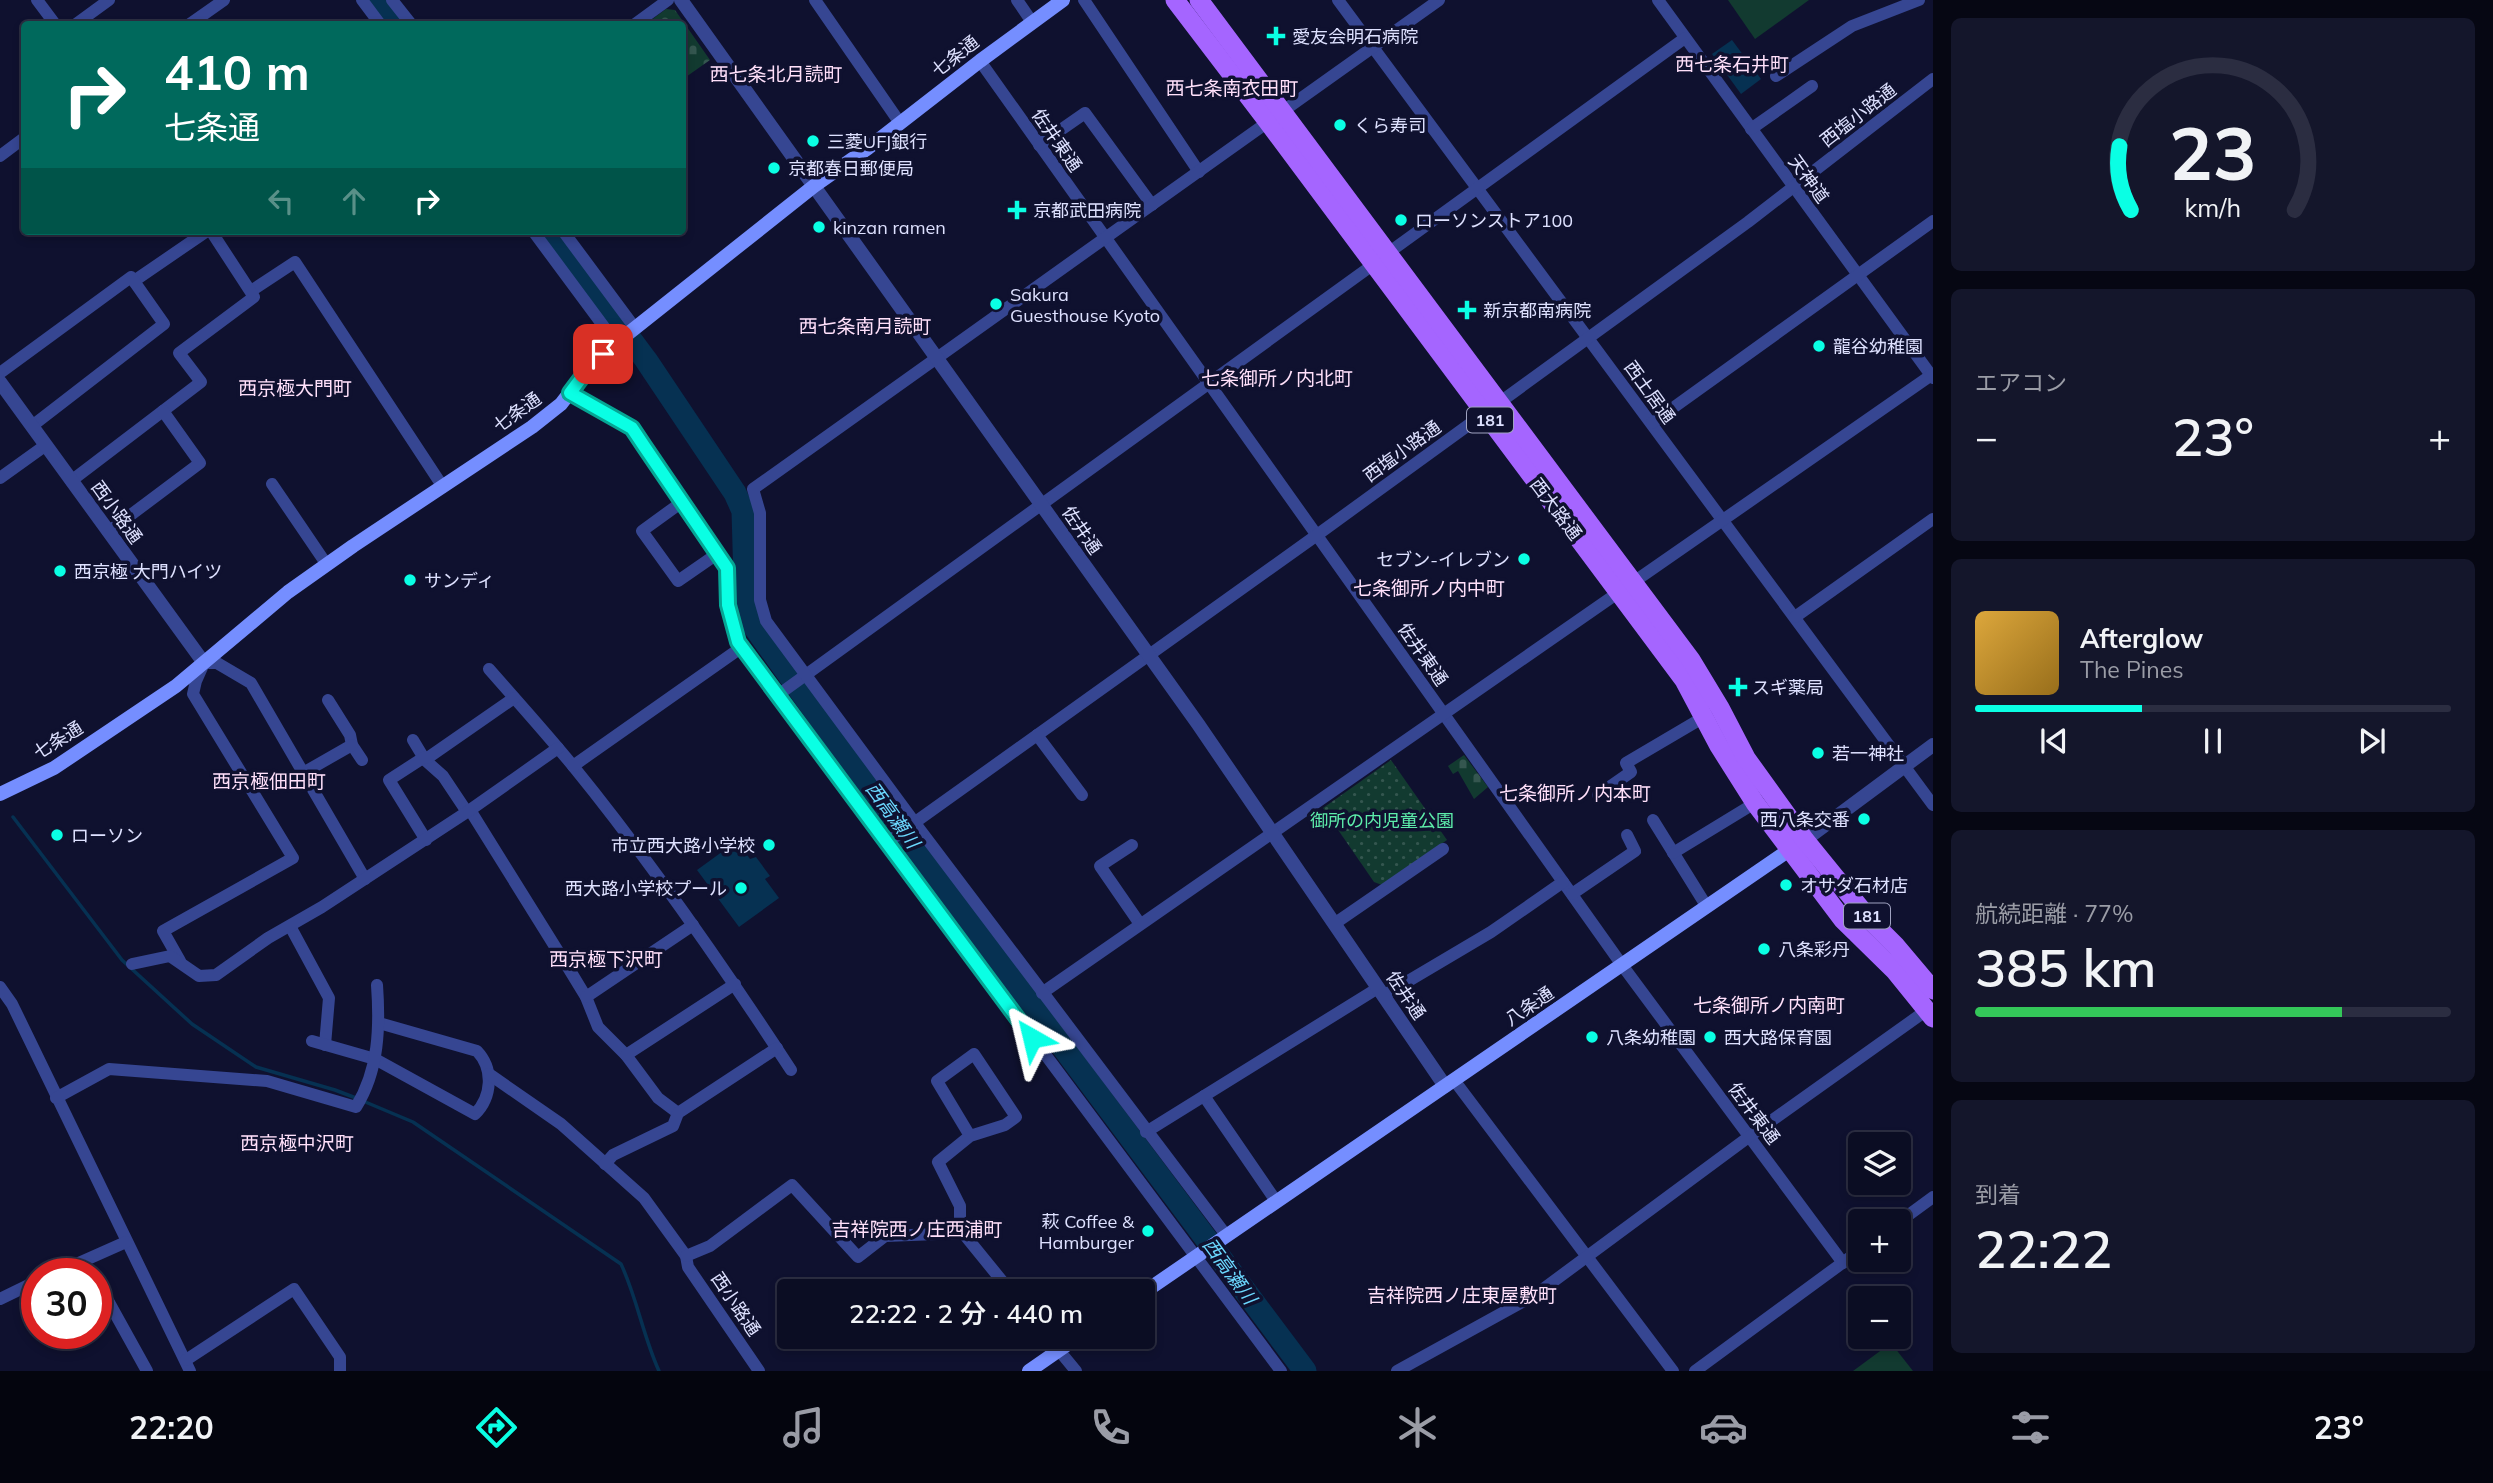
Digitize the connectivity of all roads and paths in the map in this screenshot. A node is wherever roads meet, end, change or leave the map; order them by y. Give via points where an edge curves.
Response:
1 (37, 0) edge
2 (109, 0) edge
3 (224, 0) edge
4 (362, 0) edge
5 (668, 0) edge
6 (681, 0) edge
7 (815, 0) edge
8 (1017, 0) edge
9 (1063, 0) edge
10 (1084, 0) edge
11 (1175, 0) edge
12 (1199, 0) edge
13 (1338, 0) edge
14 (1439, 0) edge
15 (1658, 0) edge
16 (1919, 0) edge
17 (399, 2) edge
18 (53, 21) edge
19 (80, 21) edge
20 (194, 21) edge
21 (378, 21) edge
22 (409, 21) edge
23 (639, 21) edge
24 (1032, 22) junction
25 (1685, 38) junction
26 (1372, 47) junction
27 (980, 61) junction
28 (1776, 76) dead end
29 (1933, 79) edge
30 (1812, 86) dead end
31 (1275, 117) junction
32 (900, 123) junction
33 (1751, 129) junction
34 (21, 140) edge
35 (1039, 145) junction
36 (0, 156) edge
37 (1199, 172) junction
38 (814, 186) junction
39 (1795, 187) junction
40 (1477, 190) junction
41 (1152, 205) junction
42 (1933, 221) edge
43 (209, 235) edge
44 (216, 235) edge
45 (536, 235) edge
46 (566, 235) edge
47 (1105, 238) junction
48 (1381, 259) junction
49 (1857, 274) junction
50 (134, 281) junction
51 (251, 291) junction
52 (635, 328) junction
53 (1588, 338) junction
54 (618, 341) junction
55 (936, 358) junction
56 (0, 373) edge
57 (1933, 376) edge
58 (0, 382) edge
59 (1210, 384) junction
60 (570, 393) junction
61 (1492, 408) junction
62 (163, 411) junction
63 (1652, 423) junction
64 (32, 426) junction
65 (46, 445) junction
66 (0, 478) edge
67 (71, 481) junction
68 (272, 484) dead end
69 (443, 487) junction
70 (682, 502) junction
71 (1041, 506) junction
72 (1933, 519) edge
73 (1722, 520) junction
74 (108, 532) junction
75 (1317, 535) junction
76 (717, 554) junction
77 (327, 565) junction
78 (1626, 588) junction
79 (1795, 617) junction
80 (742, 647) junction
81 (1148, 655) junction
82 (204, 663) junction
83 (489, 669) dead end
84 (804, 676) junction
85 (778, 695) junction
86 (514, 698) junction
87 (328, 700) dead end
88 (1444, 714) junction
89 (1704, 716) junction
90 (1037, 735) junction
91 (413, 740) dead end
92 (352, 745) junction
93 (1933, 745) edge
94 (558, 748) junction
95 (423, 758) junction
96 (362, 760) dead end
97 (573, 766) junction
98 (1905, 766) junction
99 (303, 774) junction
100 (1, 791) edge
101 (1082, 795) dead end
102 (1598, 795) dead end
103 (1755, 803) junction
104 (1933, 805) edge
105 (469, 811) junction
106 (1653, 820) dead end
107 (914, 822) junction
108 (1272, 832) junction
109 (1627, 835) dead end
110 (426, 839) junction
111 (886, 843) junction
112 (1798, 844) junction
113 (1132, 845) dead end
114 (1443, 849) dead end
115 (1673, 853) junction
116 (365, 879) junction
117 (1563, 882) junction
118 (1572, 894) junction
119 (1707, 907) junction
120 (1140, 924) junction
121 (1334, 924) junction
122 (692, 925) junction
123 (290, 926) junction
124 (180, 961) junction
125 (132, 964) dead end
126 (1622, 965) junction
127 (735, 984) junction
128 (377, 985) dead end
129 (0, 987) edge
130 (1933, 990) edge
131 (1381, 992) junction
132 (1042, 993) junction
133 (586, 997) junction
134 (1930, 1014) edge
135 (379, 1023) junction
136 (777, 1048) junction
137 (626, 1055) junction
138 (375, 1059) junction
139 (791, 1070) dead end
140 (489, 1073) junction
141 (1450, 1083) junction
142 (1204, 1096) junction
143 (56, 1098) junction
144 (678, 1112) junction
145 (1146, 1132) junction
146 (970, 1136) junction
147 (1750, 1136) junction
148 (605, 1164) junction
149 (1933, 1197) edge
150 (1276, 1201) junction
151 (1911, 1213) edge
152 (963, 1233) junction
153 (1226, 1235) junction
154 (126, 1242) junction
155 (687, 1256) junction
156 (1587, 1256) junction
157 (1195, 1257) junction
158 (90, 1258) edge
159 (1848, 1259) edge
160 (1843, 1263) junction
161 (1000, 1279) edge
162 (1155, 1285) edge
163 (21, 1289) edge
164 (0, 1299) edge
165 (112, 1308) edge
166 (1059, 1350) joint
167 (188, 1367) edge
168 (147, 1371) edge
169 (204, 1371) edge
170 (340, 1371) edge
171 (759, 1371) edge
172 (1029, 1371) edge
173 (1076, 1371) edge
174 (1281, 1371) edge
175 (1397, 1371) edge
176 (1673, 1371) edge
177 (1695, 1371) edge

1 - 18 street
2 - 19 street
3 - 20 street
4 - 21 street
5 - 23 street
6 - 38 street, 佐井通
7 - 32 street
8 - 24 street
9 - 24 main road, 七条通
10 - 37 street
11 - 31 main road, 西大路通 / 181
12 - 31 main road, 西大路通 / 181
13 - 26 street, 西土居通
14 - 26 street
15 - 25 street, 天神道
16 - 28 street via 1852,26
17 - 22 street
24 - 27 main road, 七条通
25 - 33 street, 天神道
25 - 40 street
26 - 31 street
26 - 40 street, 西土居通
27 - 32 main road, 七条通
27 - 35 street, 佐井東通
29 - 39 street, 西塩小路通
30 - 33 street
31 - 37 street
31 - 48 main road, 西大路通 / 181
32 - 38 main road, 七条通
33 - 39 street, 天神道
34 - 36 street
35 - 41 street via 1085,113
35 - 47 street, 佐井東通
37 - 41 street
38 - 52 main road, 七条通
38 - 55 street, 佐井通
39 - 49 street, 天神道
39 - 53 street, 西塩小路通
40 - 48 street
40 - 53 street, 西土居通
41 - 47 street
42 - 49 street
43 - 50 street
44 - 51 street
45 - 54 street
46 - 52 street
47 - 55 street
47 - 59 street, 佐井東通
48 - 59 street
48 - 61 main road, 西大路通 / 181
49 - 57 street, 天神道
49 - 63 street
50 - 56 street via 131,277
50 - 64 street via 164,324
51 - 62 street via 254,297 179,353 201,382
51 - 69 street via 295,262
52 - 54 main road, 七条通
53 - 61 street, 西塩小路通
53 - 63 street, 西土居通
54 - 60 main road, 七条通 via 591,365
55 - 71 street, 佐井通
55 - 84 street via 753,489 760,513 760,600 766,621
57 - 73 street
58 - 64 street, 西小路通
59 - 71 street
59 - 75 street, 佐井東通
60 - 69 main road, 七条通 via 532,427
60 - 70 street via 632,428
61 - 75 street, 西塩小路通
61 - 78 main road, 西大路通 / 181
62 - 67 street
62 - 74 street via 200,463
63 - 73 street, 西土居通
64 - 65 street, 西小路通
65 - 66 street
65 - 67 street, 西小路通
67 - 74 street, 西小路通
68 - 77 street
69 - 77 main road, 七条通
70 - 76 street
70 - 76 street via 642,531 678,581
71 - 81 street, 佐井通
71 - 84 street
72 - 79 street
73 - 78 street
73 - 79 street, 西土居通
74 - 82 street, 西小路通
75 - 81 street, 西塩小路通
75 - 88 street, 佐井東通
76 - 80 street via 727,568 730,615
77 - 82 main road, 七条通
78 - 88 street
78 - 89 main road, 西大路通 / 181
78 - 112 main road, 西大路通 / 181 via 1702,677
79 - 98 street, 西土居通
80 - 85 street
80 - 97 street
81 - 90 street, 西塩小路通
81 - 108 street, 佐井通
82 - 99 street via 217,663 251,683
82 - 100 main road, 七条通 via 54,768
82 - 124 street via 193,694 293,858 163,931
83 - 86 street
84 - 85 street
84 - 107 street
85 - 111 street
86 - 94 street
86 - 95 street
87 - 92 street
88 - 108 street
88 - 117 street, 佐井東通
89 - 102 street via 1626,763 1631,772
89 - 103 main road, 西大路通 / 181
90 - 101 street
90 - 107 street, 西塩小路通
91 - 95 street
92 - 96 street
92 - 99 street
93 - 98 street, 八条通
94 - 97 street
94 - 105 street
95 - 105 street
95 - 110 street via 389,780
97 - 122 street
98 - 104 street, 西土居通
98 - 112 street, 八条通
99 - 116 street
103 - 112 main road, 西大路通 / 181
103 - 115 street
105 - 110 street
105 - 133 street
106 - 115 street
107 - 111 street, 西塩小路通
107 - 132 street
108 - 120 street
108 - 121 street, 佐井通
109 - 118 street via 1635,851
110 - 116 street
111 - 157 street
112 - 119 main road, 八条通
112 - 130 main road, 西大路通 / 181
112 - 134 main road, 西大路通 / 181 via 1843,920 1895,971
113 - 120 street via 1100,866
114 - 121 street
115 - 119 street
116 - 123 street
117 - 118 street, 佐井東通
117 - 131 street via 1490,932
118 - 126 street, 佐井東通
119 - 126 main road, 八条通
120 - 132 street
121 - 131 street, 佐井通
122 - 127 street
122 - 133 street
123 - 124 street via 216,975 199,975
123 - 138 street via 329,998 318,1043
124 - 125 street via 170,956
126 - 141 main road, 八条通
126 - 147 street, 佐井東通
127 - 136 street
127 - 137 street
128 - 135 street
129 - 143 street
131 - 141 street, 佐井通
131 - 142 street
132 - 145 street
133 - 137 street via 598,1027
134 - 147 street
135 - 138 street
135 - 140 street, 西小路通 via 477,1051 486,1060
136 - 139 street
136 - 144 street
137 - 144 street via 658,1098
138 - 140 street via 475,1114 485,1104
138 - 143 street via 367,1090 356,1107 267,1081 109,1069
140 - 148 street, 西小路通 via 561,1124
141 - 150 main road, 八条通
141 - 156 street, 佐井通
142 - 145 street
142 - 150 street
143 - 154 street
144 - 148 street via 673,1126 613,1155
145 - 153 street
146 - 146 street via 1016,1117 974,1054 937,1081
146 - 152 street via 938,1162 960,1206
147 - 156 street
147 - 160 street, 佐井東通
148 - 155 street, 西小路通 via 644,1198
149 - 151 street
150 - 153 main road, 八条通
152 - 155 street via 885,1236 858,1257 792,1185 710,1247
152 - 161 street
153 - 157 main road, 八条通
154 - 158 street
154 - 167 street
155 - 171 street, 西小路通 via 688,1267
156 - 175 street via 1535,1295
156 - 176 street, 佐井通
157 - 162 main road, 八条通
157 - 174 street
159 - 160 street
160 - 177 street
163 - 164 street
165 - 168 street
166 - 172 main road
166 - 173 street
167 - 169 street
167 - 170 street via 294,1289 340,1357

